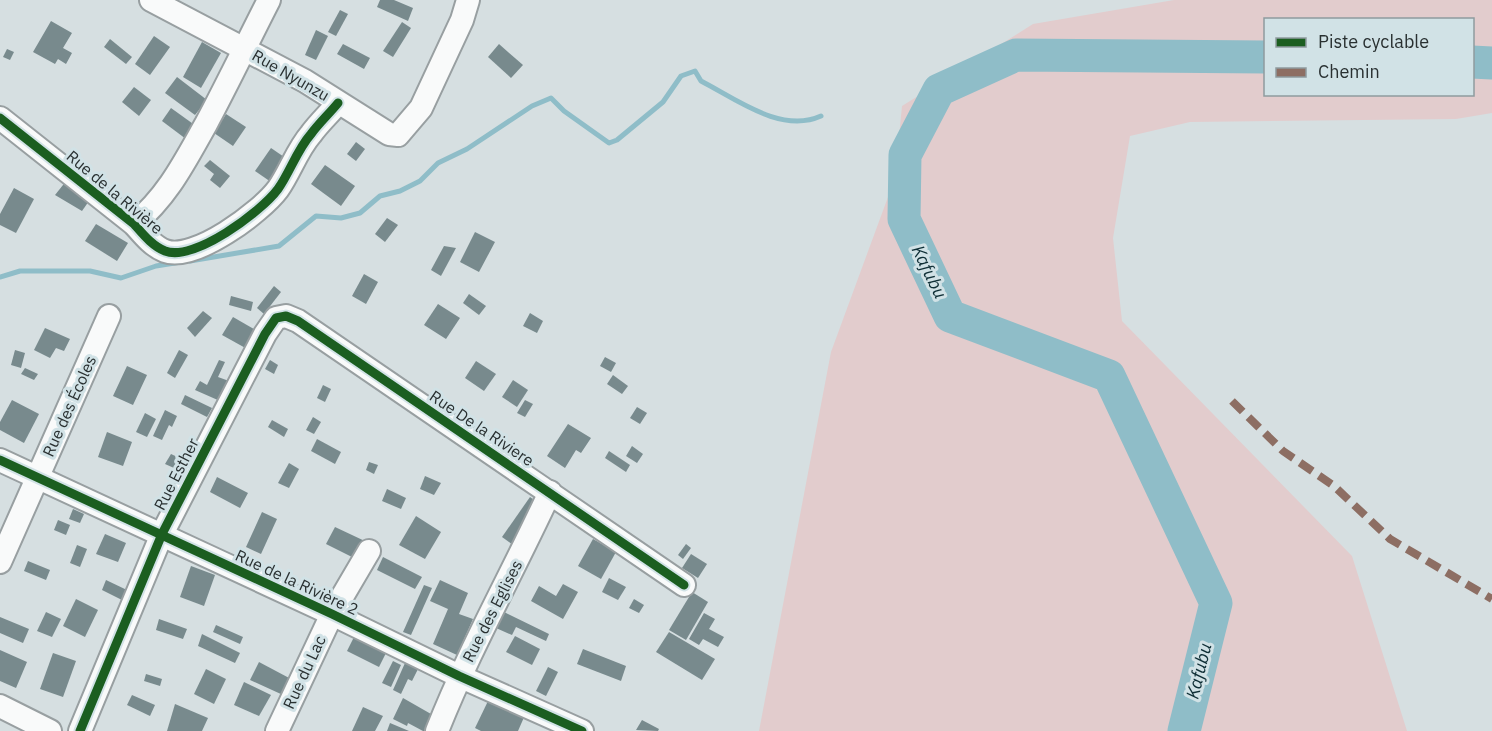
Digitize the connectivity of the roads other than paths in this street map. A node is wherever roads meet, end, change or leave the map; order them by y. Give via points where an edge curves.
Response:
1 (151, 0) edge
2 (269, 0) edge
3 (468, 0) edge
4 (245, 49) junction
5 (338, 103) junction
6 (0, 118) edge
7 (134, 224) junction
8 (109, 315) dead end
9 (264, 334) joint
10 (0, 460) edge
11 (37, 478) junction
12 (550, 492) junction
13 (162, 534) junction
14 (369, 552) dead end
15 (0, 562) edge
16 (684, 585) dead end
17 (332, 614) junction
18 (459, 676) junction
19 (0, 706) edge
20 (50, 731) edge
21 (80, 731) edge
22 (277, 731) edge
23 (437, 731) edge
24 (582, 731) edge

1 - 4 street, Rue Nyunzu
2 - 4 street
3 - 5 street, Rue Nyunzu via 421,108 398,135 389,134
4 - 5 street, Rue Nyunzu
4 - 7 street via 175,180 154,207
5 - 7 street, Rue de la Rivière via 312,132 277,191 200,249 165,251
6 - 7 street, Rue de la Rivière
8 - 11 street, Rue des Écoles
9 - 12 street, Rue De la Riviere via 276,318 286,316 298,321
9 - 13 street, Rue Esther
10 - 11 street, Rue de la Rivière 2
11 - 13 street, Rue de la Rivière 2
11 - 15 street, Rue des Écoles
12 - 16 street, Rue De la Riviere
12 - 18 street, Rue des Eglises
13 - 17 street, Rue de la Rivière 2
13 - 21 street, Rue Esther
14 - 17 street, Rue du Lac
17 - 18 street, Rue de la Rivière 2
17 - 22 street, Rue du Lac
18 - 23 street, Rue des Eglises
18 - 24 street, Rue de la Rivière 2
19 - 20 street

